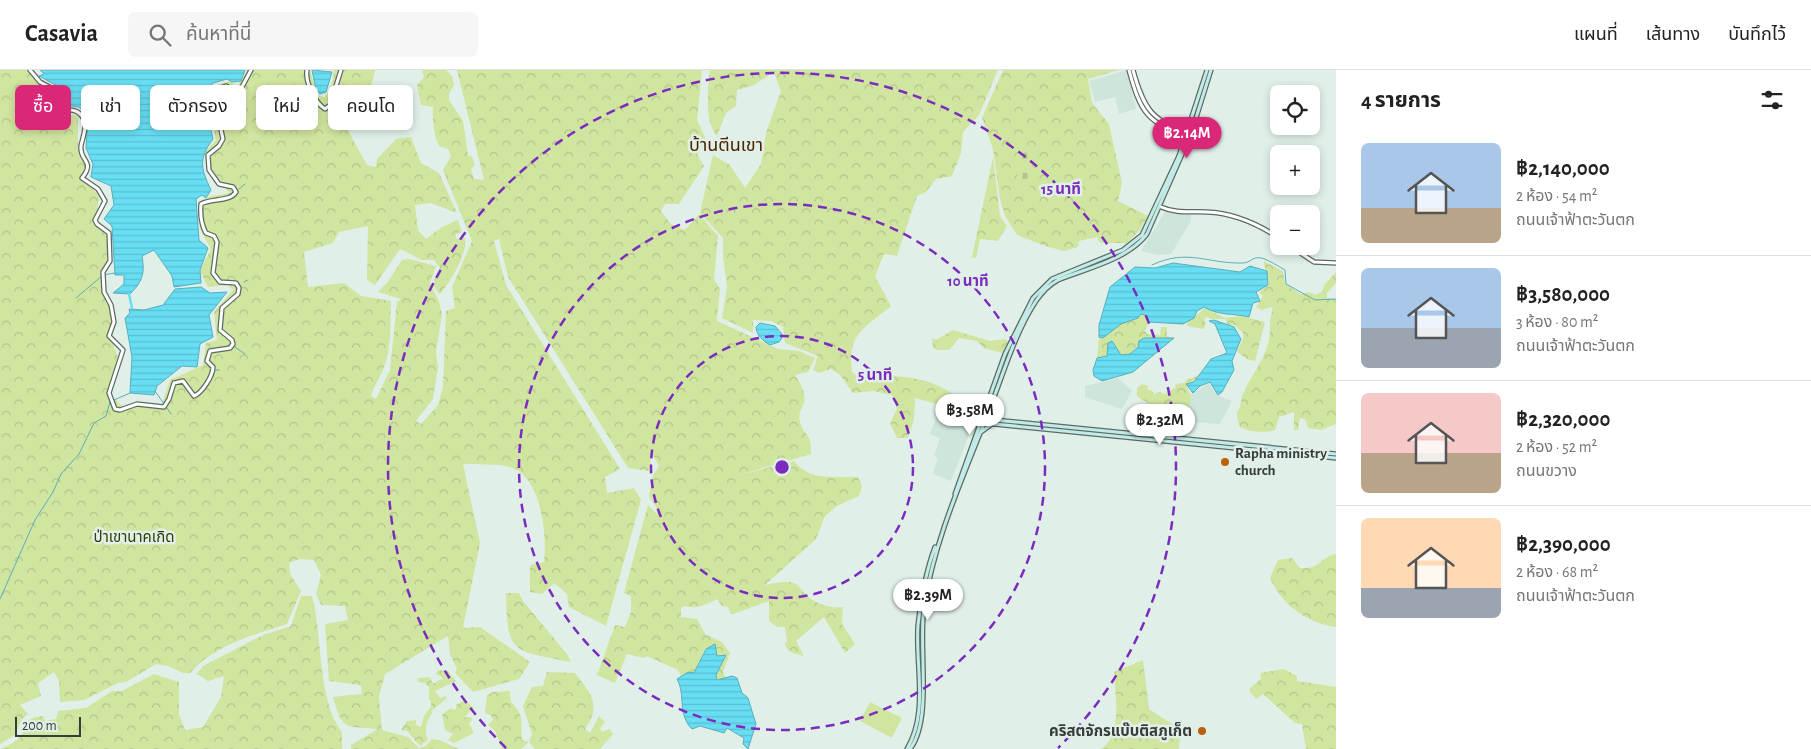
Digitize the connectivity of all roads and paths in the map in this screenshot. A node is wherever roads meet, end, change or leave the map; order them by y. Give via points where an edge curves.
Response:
1 (30, 70) edge
2 (251, 70) edge
3 (307, 70) edge
4 (341, 70) edge
5 (1131, 70) edge
6 (1207, 70) edge
7 (1211, 70) edge
8 (1189, 135) junction
9 (1159, 206) junction
10 (1270, 232) edge
11 (1304, 255) edge
12 (1336, 263) edge
13 (988, 413) junction
14 (983, 421) junction
15 (994, 422) junction
16 (981, 432) junction
17 (1298, 452) junction
18 (1336, 454) edge
19 (1336, 458) edge
20 (909, 749) edge

1 - 2 street via 40,82 53,89 53,106 59,110 75,110 82,116 86,132 81,146 88,164 88,171 82,178 102,193 105,201 96,220 109,233 110,261 103,272 104,292 112,305 114,322 109,336 123,350 109,393 115,409 120,410 137,404 164,407 174,383 180,380 194,396 198,395 213,372 214,367 207,361 210,352 230,348 233,344 220,330 222,308 238,294 239,288 236,283 220,282 212,274 217,242 202,227 200,213 201,204 229,198 236,192 233,187 219,184 209,170 208,155 223,139 211,99 223,87 235,91 242,87
3 - 4 street via 306,76 318,103 325,109 330,105
5 - 8 street via 1149,111 1162,123
6 - 8 main road
7 - 8 main road
8 - 9 main road
9 - 10 street via 1173,212 1222,213
9 - 13 main road via 1147,234 1136,246 1055,282 1042,293 1008,359
9 - 14 main road via 1133,244 1056,277 1037,293 1005,354
11 - 12 street via 1314,262
13 - 14 main road
13 - 15 main road
14 - 15 main road
14 - 16 main road
14 - 20 main road via 934,551 925,584 918,627 919,718
15 - 16 main road
15 - 17 main road
16 - 20 main road via 937,548 928,581 921,627 924,658 922,716 916,742
17 - 18 main road
17 - 19 main road

